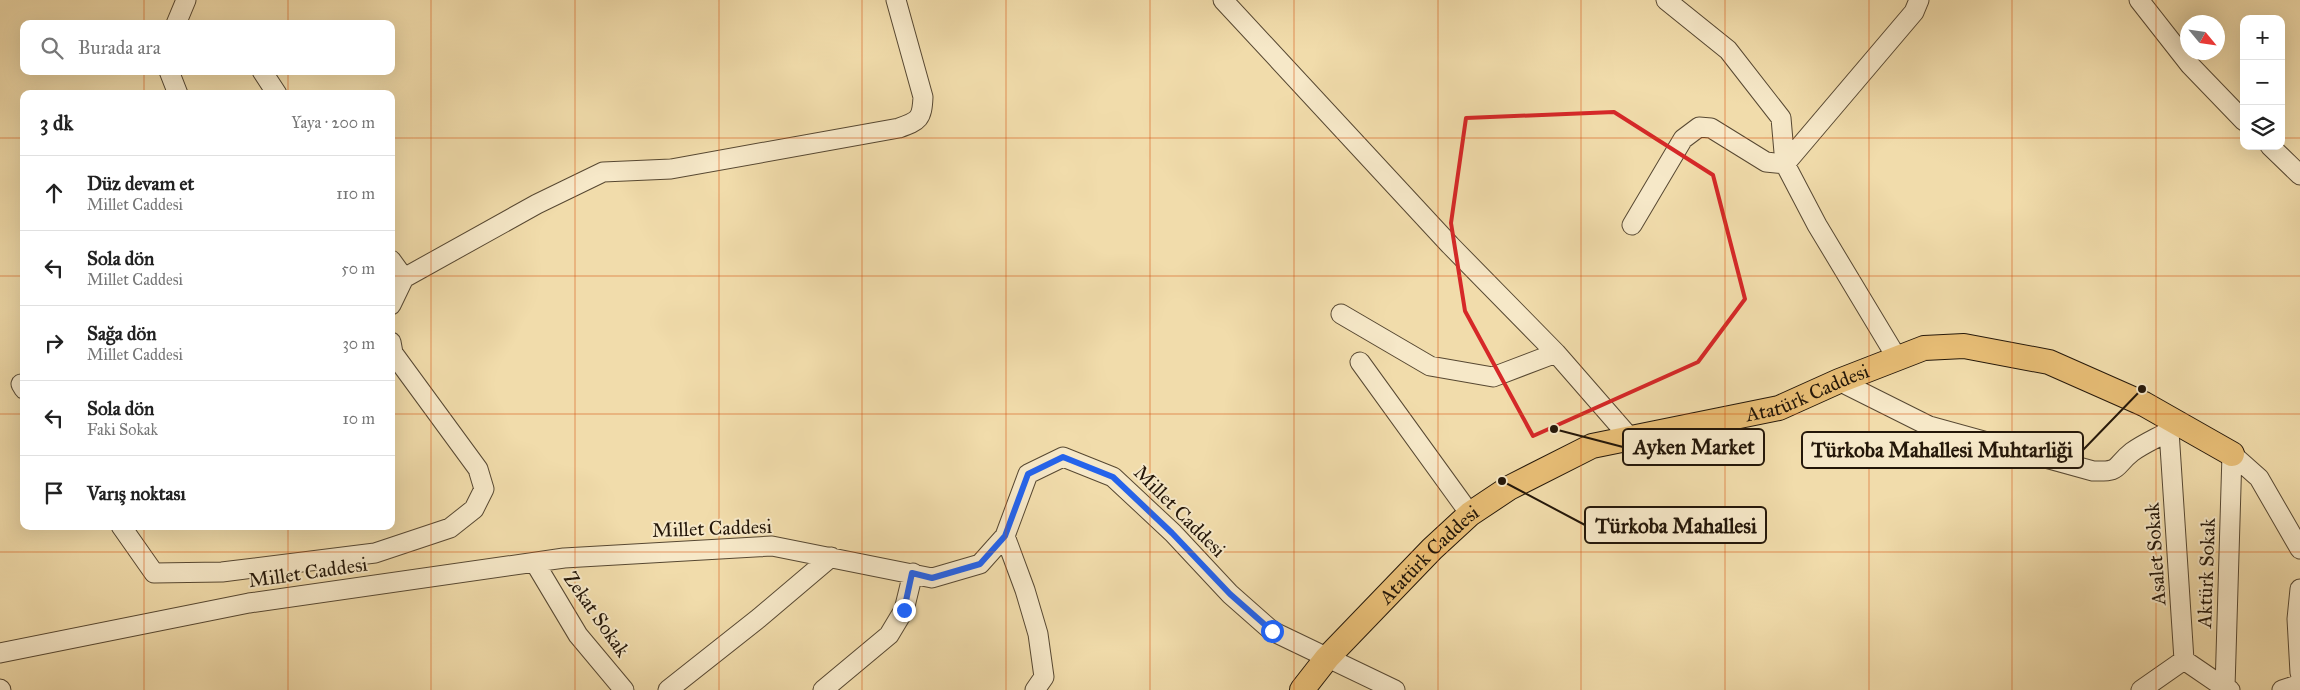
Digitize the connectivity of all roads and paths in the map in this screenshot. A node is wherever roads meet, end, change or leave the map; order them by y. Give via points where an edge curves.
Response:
1 (186, 0) edge
2 (896, 0) edge
3 (1223, 0) edge
4 (1666, 0) edge
5 (1919, 0) edge
6 (2139, 0) edge
7 (178, 20) edge
8 (171, 75) edge
9 (265, 75) edge
10 (176, 90) edge
11 (274, 90) edge
12 (2240, 117) edge
13 (2274, 150) edge
14 (1785, 164) junction
15 (2300, 175) edge
16 (1632, 225) dead end
17 (395, 266) edge
18 (404, 278) junction
19 (395, 297) edge
20 (1341, 314) dead end
21 (395, 353) edge
22 (1556, 353) junction
23 (1897, 358) junction
24 (1360, 362) dead end
25 (1838, 380) junction
26 (2172, 426) junction
27 (1631, 439) junction
28 (2232, 454) junction
29 (1470, 514) junction
30 (124, 530) edge
31 (1005, 536) junction
32 (2300, 549) edge
33 (831, 557) junction
34 (535, 563) junction
35 (912, 573) junction
36 (2300, 590) edge
37 (0, 653) edge
38 (1327, 658) junction
39 (2184, 660) junction
40 (2300, 673) edge
41 (2206, 682) edge
42 (2300, 684) edge
43 (2228, 689) edge
44 (624, 690) edge
45 (668, 690) edge
46 (823, 690) edge
47 (1036, 690) edge
48 (1302, 690) edge
49 (1395, 690) edge
50 (2141, 690) edge
51 (2282, 690) edge

1 - 7 street
2 - 18 street via 923,97 922,113 916,122 899,128 671,169 603,172
3 - 22 street via 1450,245
4 - 14 street via 1728,50 1780,118
5 - 14 street via 1914,12
6 - 12 street via 2190,65
8 - 10 street
9 - 11 street
13 - 15 street
14 - 16 street via 1766,162 1711,128 1699,127 1683,139
14 - 23 street via 1817,225
17 - 18 street
18 - 19 street
20 - 22 street via 1430,366 1493,377
21 - 30 street via 478,469 484,489 474,509 450,528 375,553 222,572 154,573
22 - 27 street
23 - 25 main road, Atatürk Caddesi
23 - 26 main road, Atatürk Caddesi via 1924,348 1964,346 2049,362 2144,404
24 - 29 street
25 - 26 street via 1930,426 2092,471 2107,472 2119,467 2131,453
25 - 27 main road, Atatürk Caddesi via 1779,408
26 - 28 main road, Atatürk Caddesi
26 - 39 street, Asalet Sokak
27 - 29 main road, Atatürk Caddesi via 1592,446 1508,488
28 - 32 street via 2259,478
28 - 43 street, Aktürk Sokak
29 - 38 main road, Atatürk Caddesi
31 - 35 street, Millet Caddesi via 980,564 932,578
31 - 38 street, Millet Caddesi via 1028,474 1063,457 1113,477 1230,594 1272,631
31 - 47 street via 1038,634 1044,677
33 - 34 street, Millet Caddesi via 772,546 564,558
33 - 35 street, Millet Caddesi
33 - 45 street
34 - 37 street, Millet Caddesi via 249,603
34 - 44 street, Zekat Sokak via 578,635
35 - 46 street via 904,610 889,635
36 - 40 street via 2297,619
38 - 48 main road, Atatürk Caddesi
38 - 49 street, Millet Caddesi
39 - 41 street
39 - 50 street
41 - 43 street
42 - 51 street

